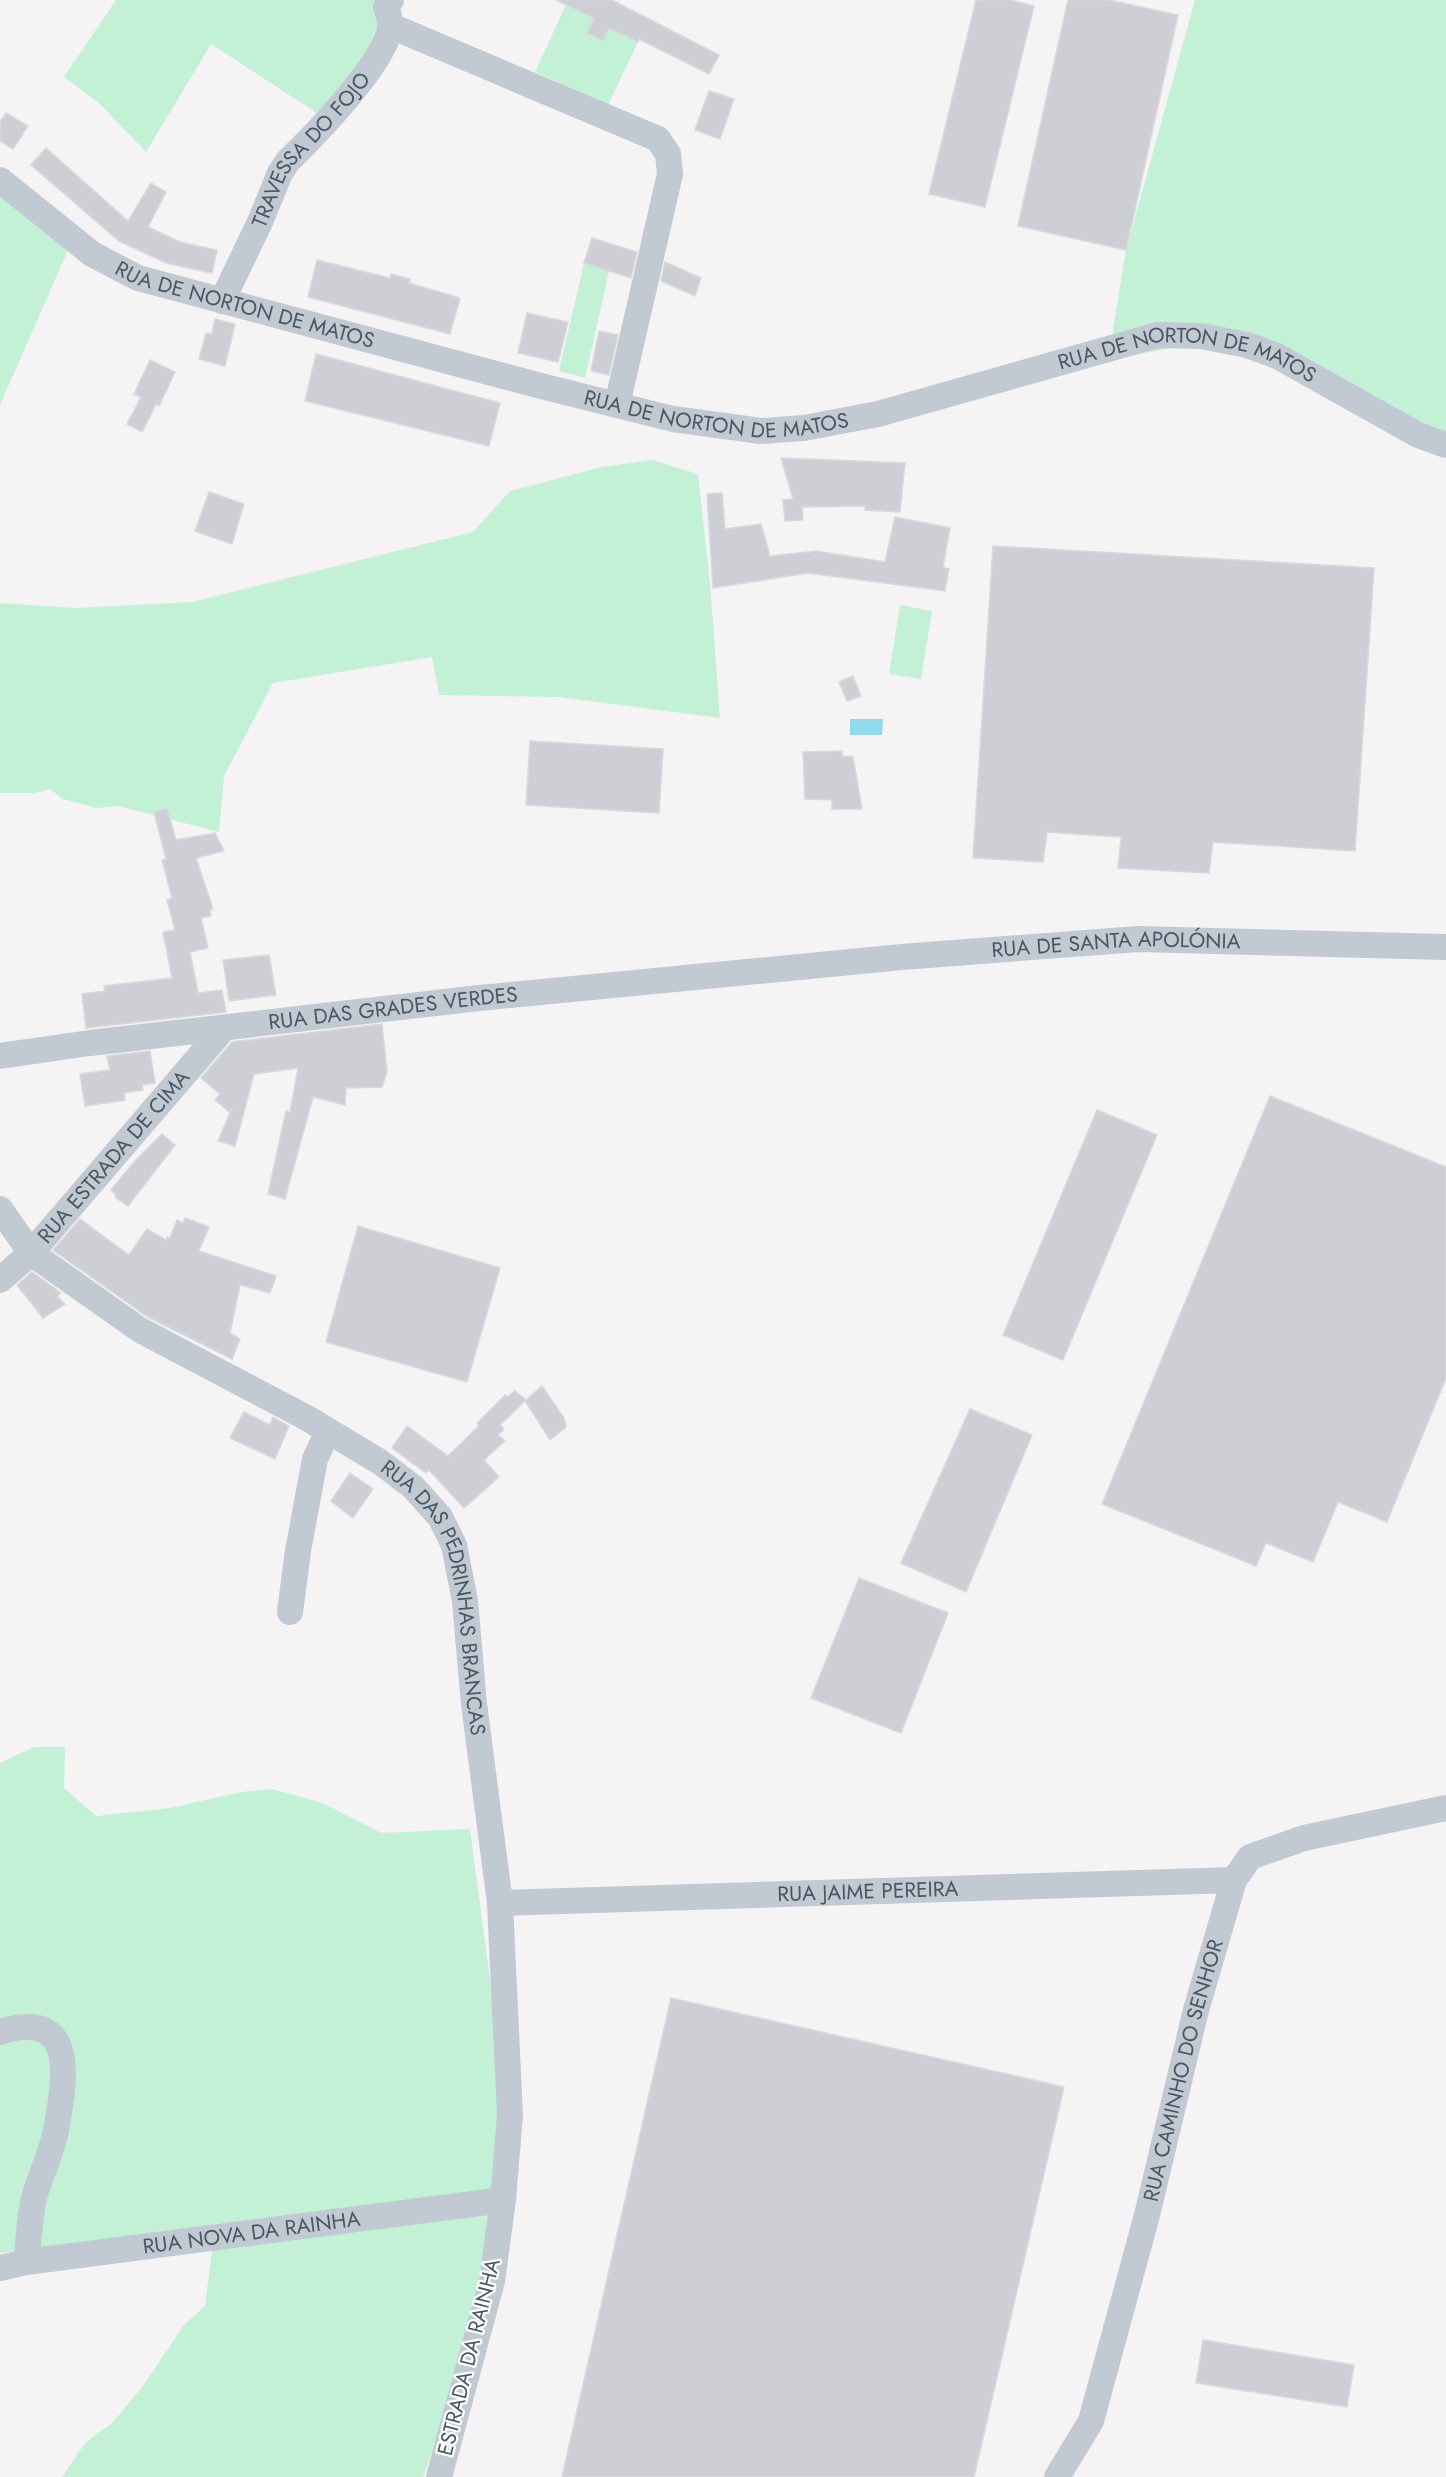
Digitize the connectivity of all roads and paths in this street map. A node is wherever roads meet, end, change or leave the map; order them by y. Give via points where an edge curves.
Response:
1 (391, 0) edge
2 (391, 26) junction
3 (0, 180) edge
4 (222, 301) junction
5 (617, 405) junction
6 (1446, 445) edge
7 (1446, 947) edge
8 (786, 968) joint
9 (224, 1028) junction
10 (0, 1056) edge
11 (0, 1209) edge
12 (31, 1253) junction
13 (0, 1280) edge
14 (328, 1431) junction
15 (290, 1612) dead end
16 (1446, 1808) edge
17 (1234, 1880) junction
18 (500, 1903) junction
19 (0, 2032) edge
20 (503, 2200) junction
21 (26, 2262) junction
22 (0, 2268) edge
23 (439, 2477) edge
24 (1058, 2477) edge

1 - 2 street, TRAVESSA DO FOJO via 386,7
2 - 4 street, TRAVESSA DO FOJO via 381,50 356,88 280,173
2 - 5 street via 658,139 669,154 670,174
3 - 4 street, RUA DE NORTON DE MATOS via 92,254 138,279
4 - 5 street, RUA DE NORTON DE MATOS
5 - 6 street, RUA DE NORTON DE MATOS via 716,426 762,431 804,428 878,414 1158,335 1201,336 1247,345 1277,356 1418,435
7 - 8 street, RUA DE SANTA APOLÓNIA via 1138,939
8 - 9 street, RUA DAS GRADES VERDES
9 - 10 street, RUA DAS GRADES VERDES
9 - 12 street, RUA ESTRADA DE CIMA
11 - 12 street, RUA DAS PEDRINHAS BRANCAS
12 - 13 street, RUA ESTRADA DE CIMA
12 - 14 street, RUA DAS PEDRINHAS BRANCAS via 140,1330
14 - 15 street via 315,1459
14 - 18 street, RUA DAS PEDRINHAS BRANCAS via 413,1487 440,1517 454,1545 465,1601
16 - 17 street, RUA CAMINHO DO SENHOR via 1304,1838 1250,1857
17 - 18 street, RUA JAIME PEREIRA
17 - 24 street, RUA CAMINHO DO SENHOR via 1196,2010 1147,2215 1091,2421
18 - 20 street, RUA DAS PEDRINHAS BRANCAS via 510,2115
19 - 21 street via 30,2026 48,2032 56,2040 61,2055 64,2081 54,2139 34,2199
20 - 21 street, RUA NOVA DA RAINHA
20 - 23 street, ESTRADA DA RAINHA via 492,2281
21 - 22 street, RUA NOVA DA RAINHA

